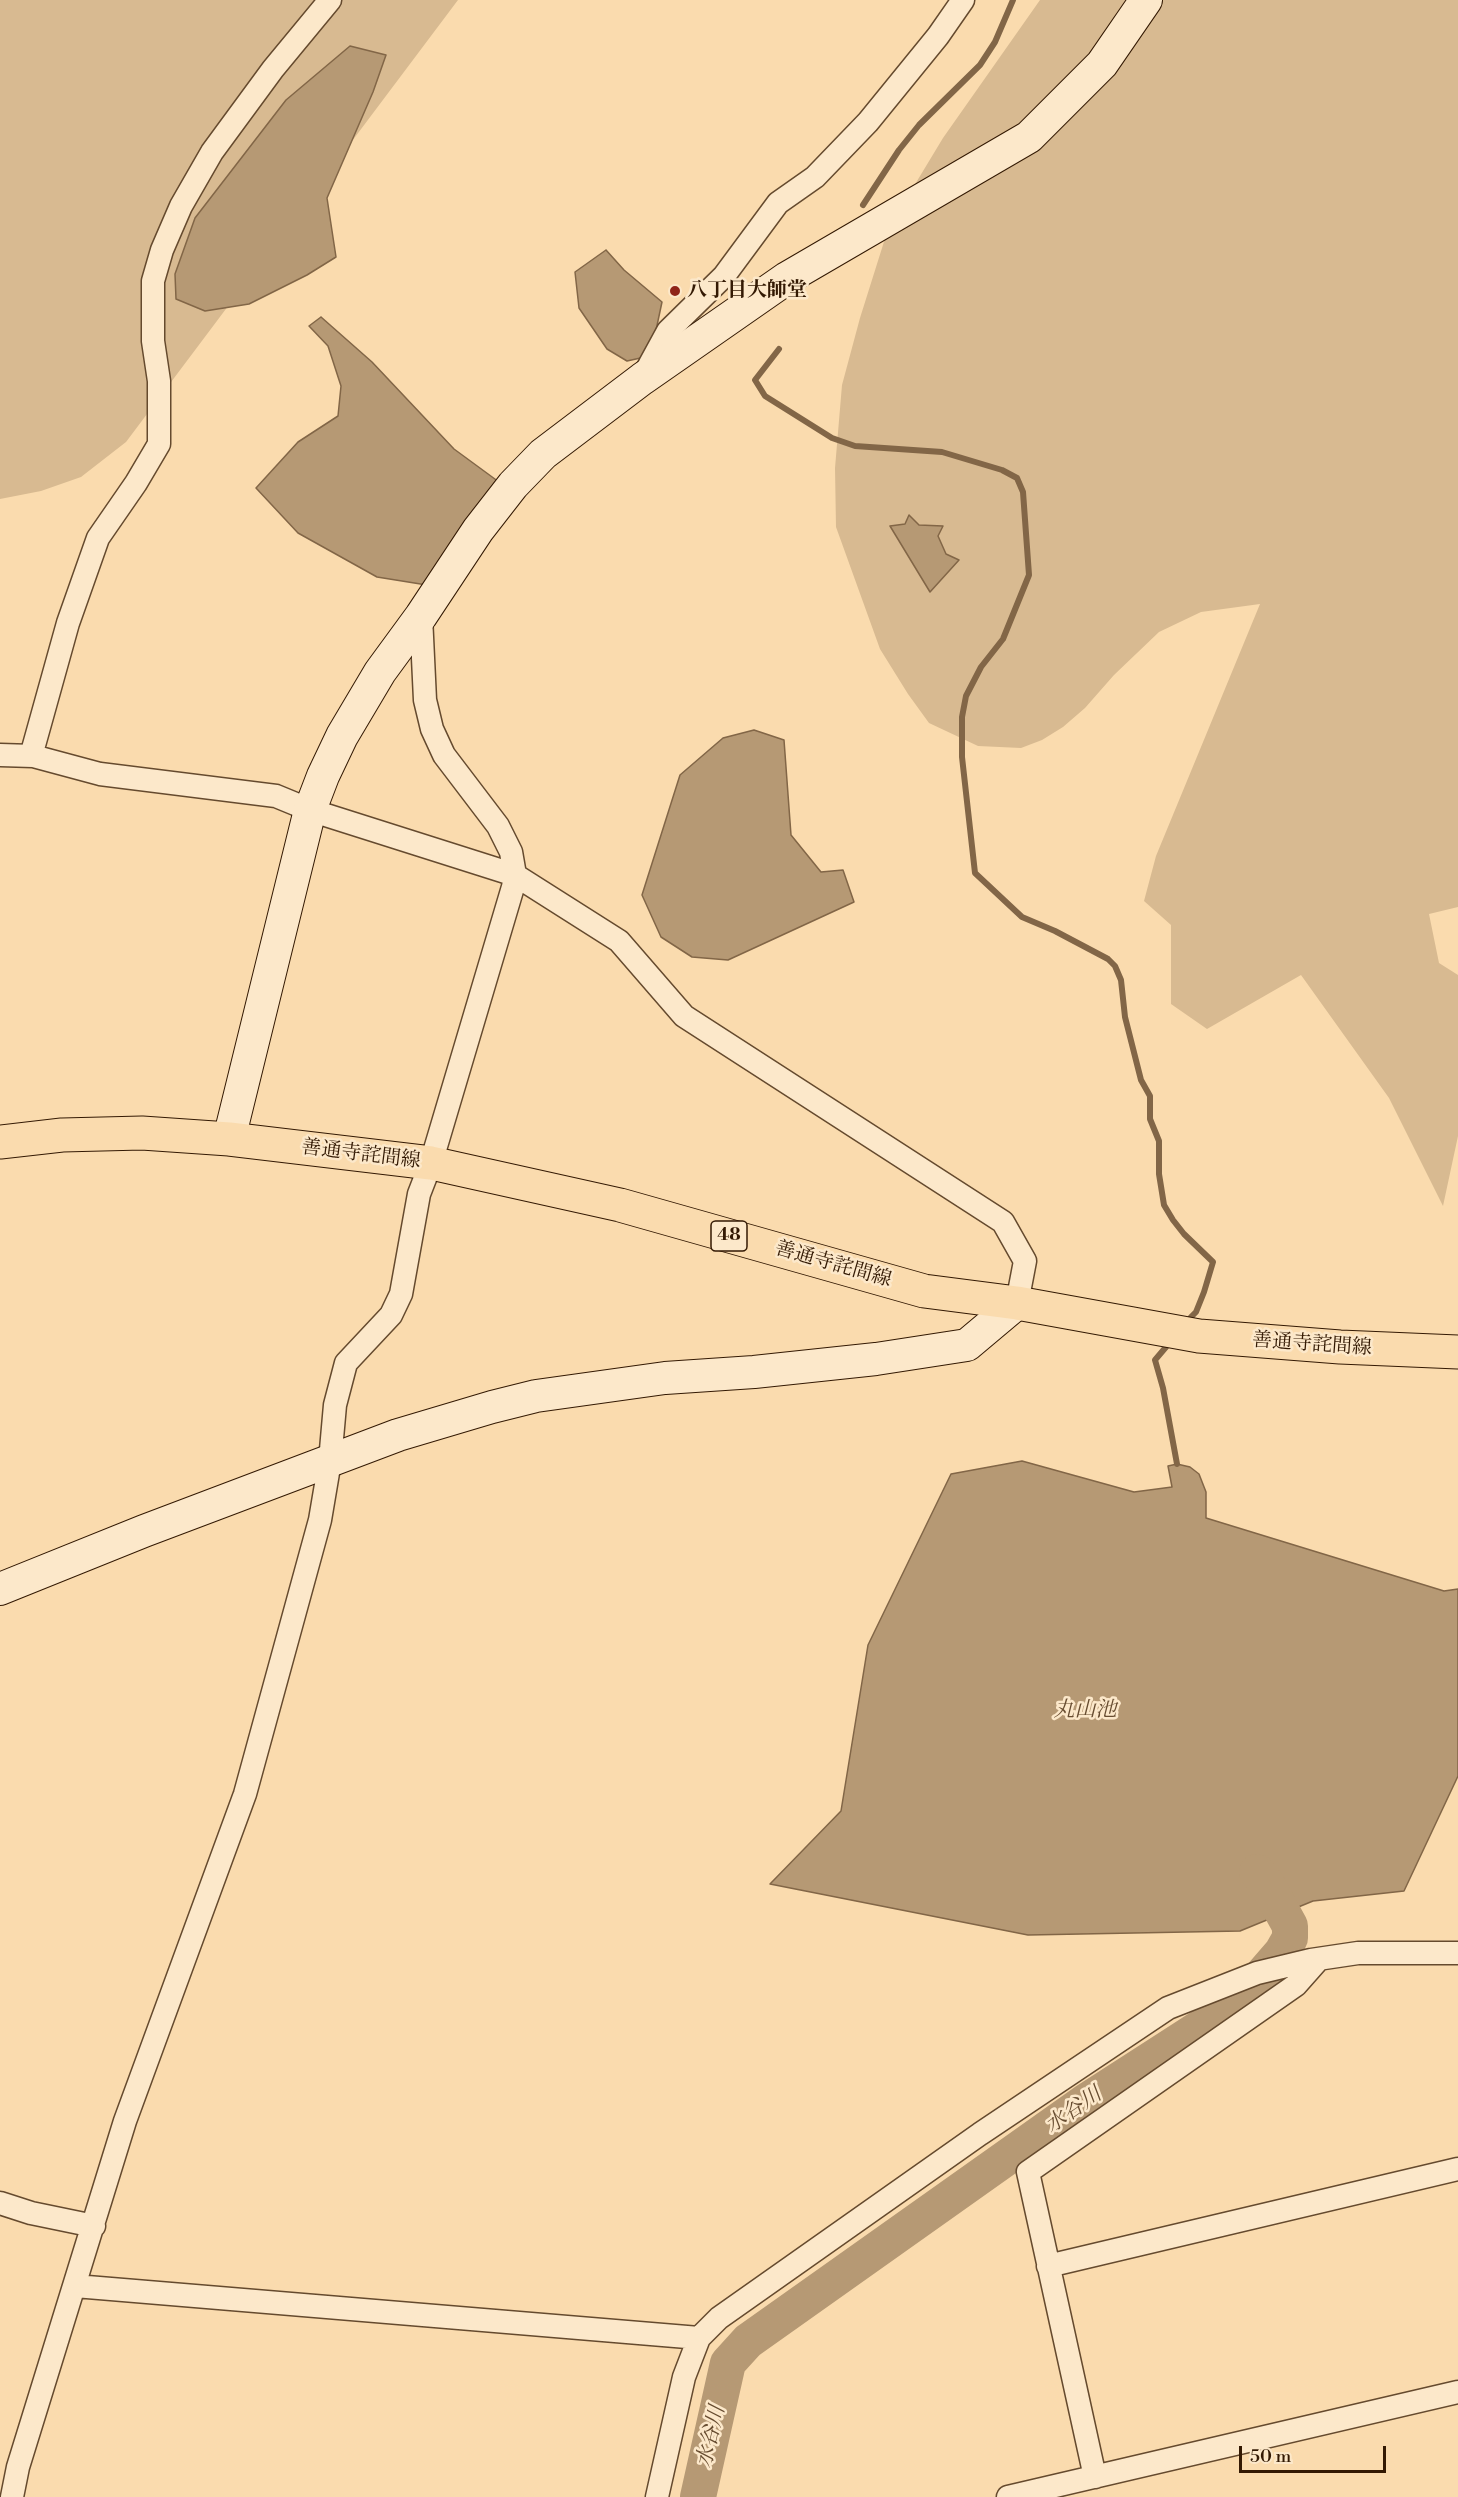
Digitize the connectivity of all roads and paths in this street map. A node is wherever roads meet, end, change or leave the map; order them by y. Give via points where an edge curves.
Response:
1 (330, 0) edge
2 (963, 0) edge
3 (1146, 0) edge
4 (642, 379) junction
5 (421, 616) junction
6 (0, 755) edge
7 (31, 756) junction
8 (310, 810) junction
9 (515, 875) junction
10 (229, 1139) junction
11 (0, 1142) edge
12 (431, 1163) junction
13 (1017, 1303) junction
14 (1458, 1352) edge
15 (330, 1461) junction
16 (0, 1589) edge
17 (1458, 1953) edge
18 (1319, 1959) junction
19 (1458, 2169) edge
20 (0, 2203) edge
21 (94, 2226) junction
22 (1048, 2266) junction
23 (75, 2286) junction
24 (699, 2338) junction
25 (1458, 2392) edge
26 (1095, 2476) junction
27 (12, 2497) edge
28 (657, 2497) edge
29 (1008, 2497) edge

1 - 7 street via 212,153 181,206 162,250 153,281 159,444 98,538 68,623
2 - 4 street via 868,122 815,177 778,202 724,276 668,331
3 - 4 street via 1102,64 1029,137 787,278
4 - 5 street via 543,454 513,485
5 - 8 street via 380,672 342,736
5 - 9 street via 425,700 432,729 444,755 498,826 511,852
6 - 7 street
7 - 8 street via 100,774 276,796
8 - 9 street
8 - 10 street
9 - 12 street
9 - 13 street via 619,941 684,1016 1002,1222 1024,1261
10 - 11 main road, 善通寺詫間線 / 48 via 142,1133 62,1135
10 - 12 main road, 善通寺詫間線 / 48
12 - 13 main road, 善通寺詫間線 / 48 via 620,1205 924,1291
12 - 15 street via 419,1194 401,1294 391,1315 346,1363 335,1405
13 - 14 main road, 善通寺詫間線 / 48 via 1198,1336
13 - 15 street via 967,1345 754,1372 665,1377 536,1396 398,1435
15 - 16 street
15 - 21 street via 317,1531 245,1794 125,2121
17 - 18 street via 1358,1953
18 - 22 street via 1296,1985 1028,2172
18 - 24 street via 1257,1973 1168,2008 971,2140 719,2318
19 - 22 street
20 - 21 street
21 - 23 street
22 - 26 street
23 - 24 street
23 - 27 street
24 - 28 street via 684,2377
25 - 26 street
26 - 29 street

